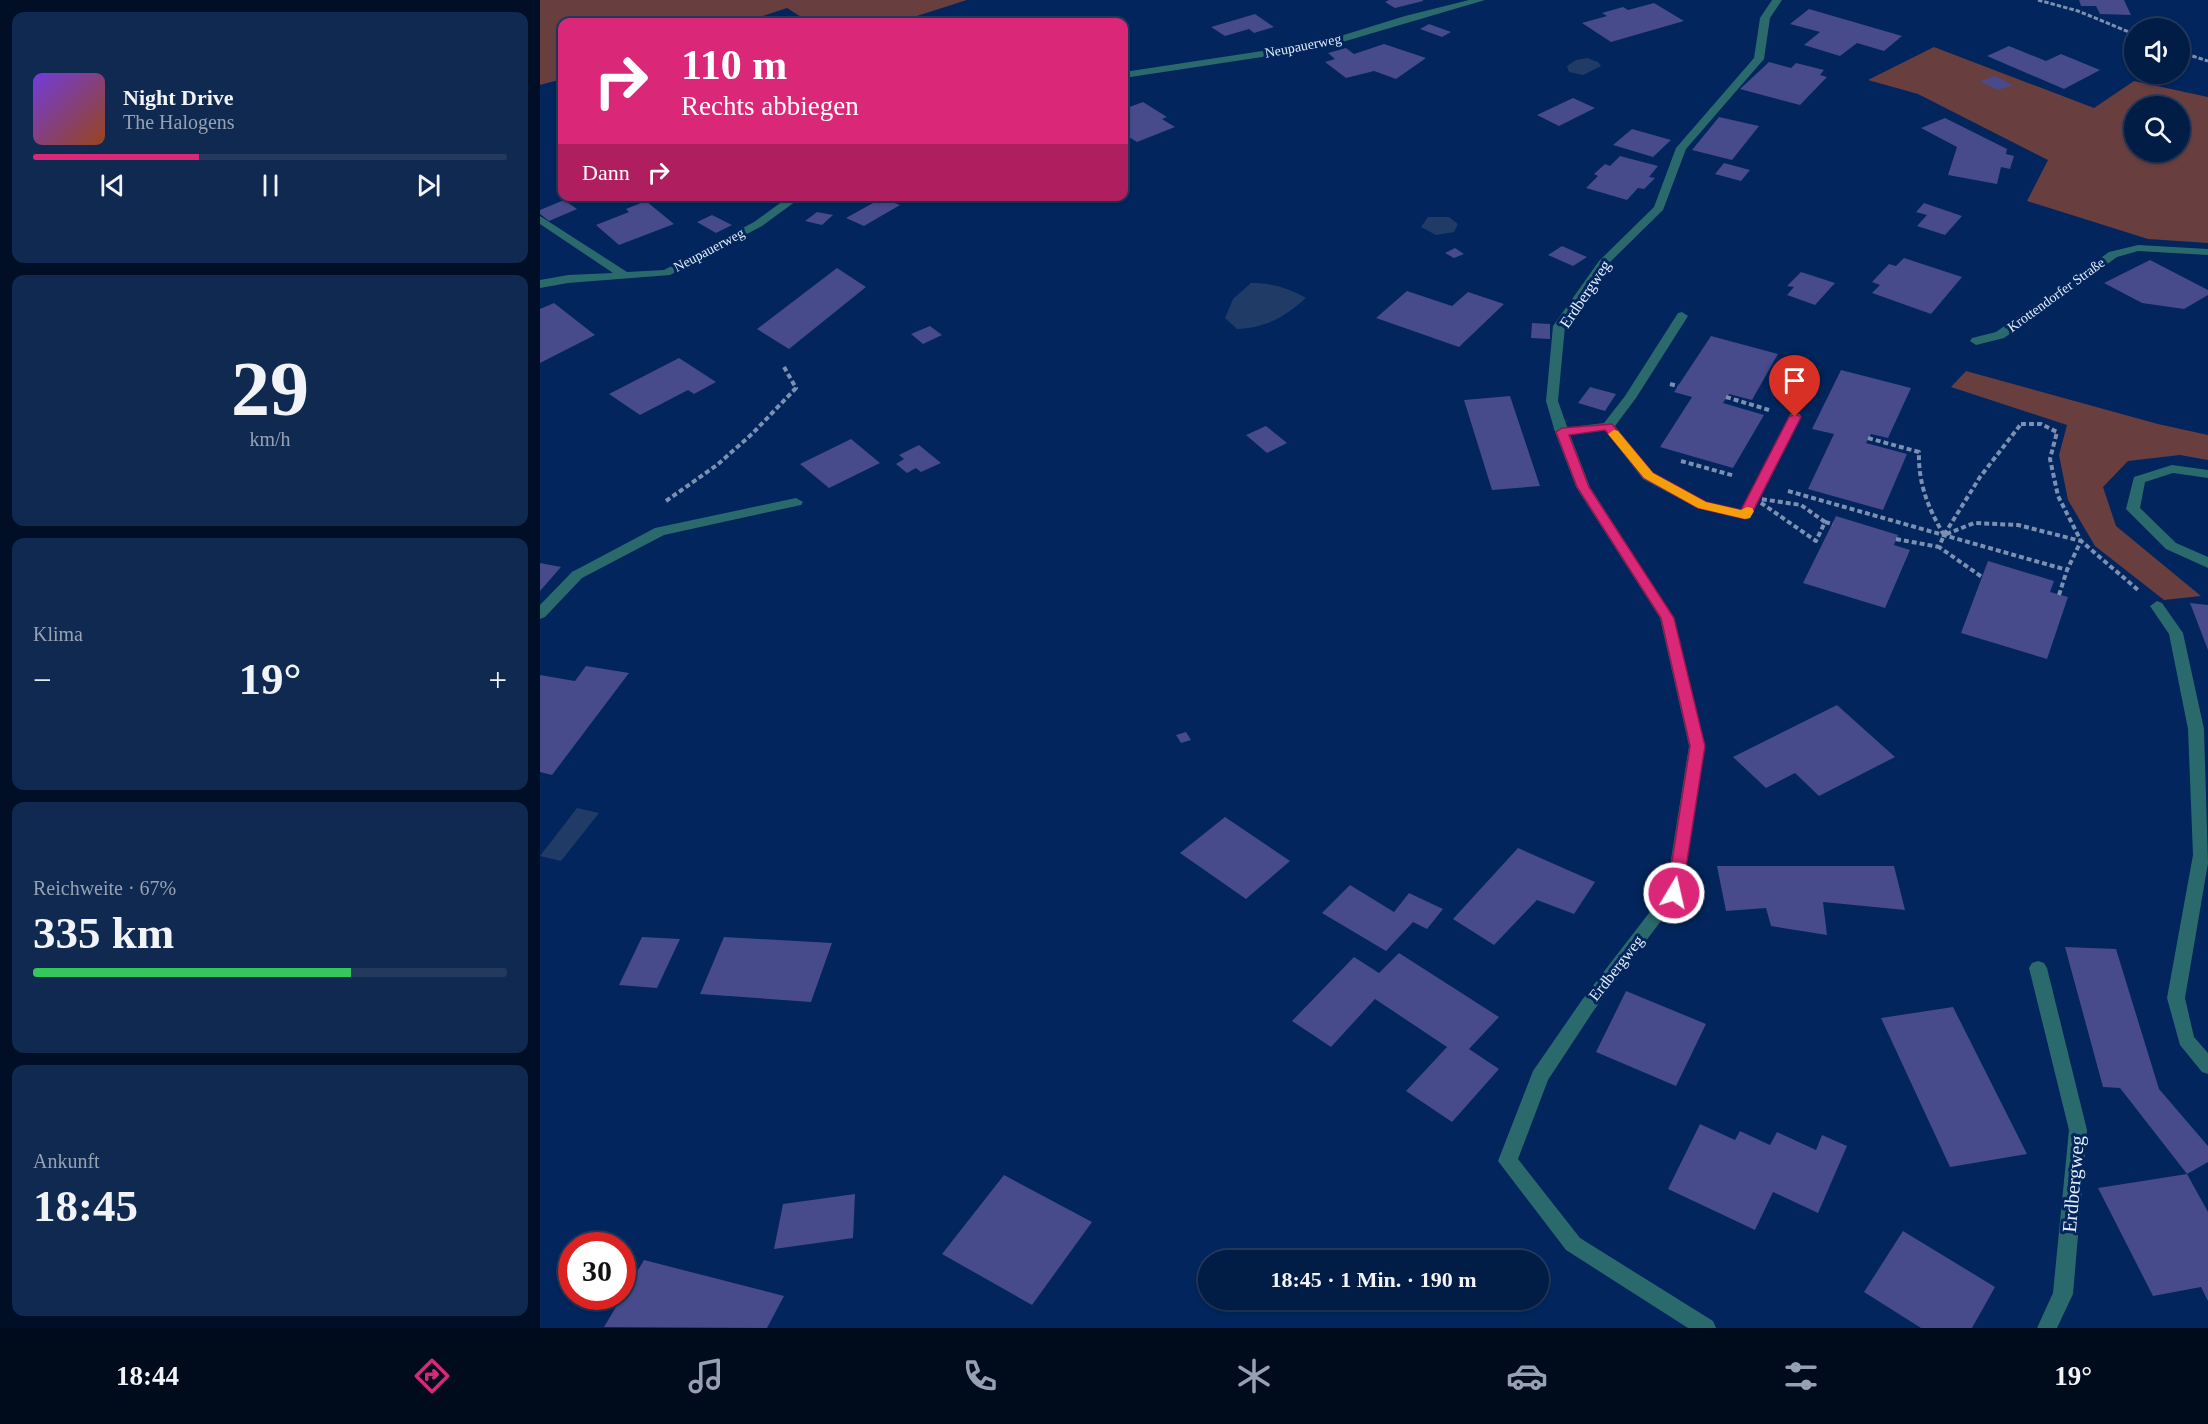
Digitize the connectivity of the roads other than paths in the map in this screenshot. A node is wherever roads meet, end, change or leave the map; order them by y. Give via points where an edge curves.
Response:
1 (1480, 0) edge
2 (1777, 0) edge
3 (1128, 74) edge
4 (791, 201) edge
5 (540, 219) edge
6 (2208, 252) edge
7 (624, 275) junction
8 (540, 284) edge
9 (1682, 316) dead end
10 (1976, 340) dead end
11 (1795, 417) dead end
12 (1608, 426) junction
13 (1562, 432) junction
14 (2208, 474) edge
15 (796, 502) dead end
16 (2208, 563) edge
17 (2157, 606) road end
18 (540, 614) edge
19 (2038, 968) dead end
20 (2208, 1066) edge
21 (1706, 1328) edge
22 (2047, 1328) edge

1 - 3 street, Neupauerweg via 1322,45
2 - 13 street, Erdbergweg via 1765,18 1759,59 1681,148 1659,208 1603,263 1559,326 1552,401
4 - 7 street, Neupauerweg via 758,224 666,273
5 - 7 street
6 - 10 street, Krottendorfer Straße via 2138,248 2113,254 2000,335
7 - 8 street, Neupauerweg
9 - 12 street
11 - 12 street via 1745,515 1702,505 1648,476
12 - 13 street
13 - 21 street, Erdbergweg via 1583,487 1667,618 1697,746 1674,893 1588,1005 1540,1077 1508,1161 1574,1244
14 - 16 street via 2172,469 2139,480 2133,509 2171,546
15 - 18 street via 660,531 577,575
17 - 20 street via 2176,633 2196,729 2201,855 2175,998 2186,1040
19 - 22 street, Erdbergweg via 2078,1130 2063,1294

